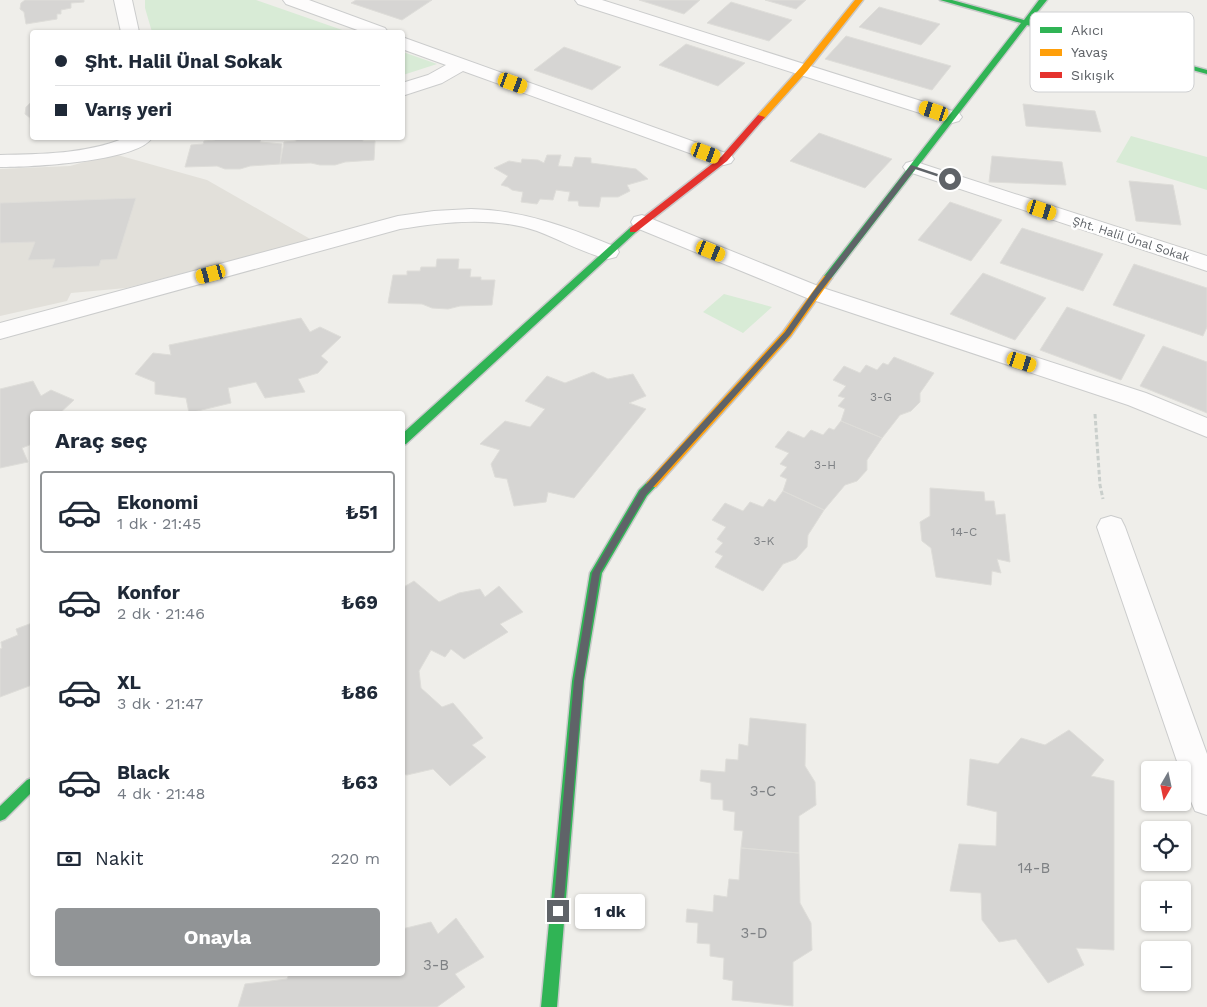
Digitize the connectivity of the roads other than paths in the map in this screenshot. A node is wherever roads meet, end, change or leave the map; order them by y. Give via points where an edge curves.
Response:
1 (123, 0) edge
2 (292, 0) edge
3 (584, 0) edge
4 (859, 0) edge
5 (944, 0) edge
6 (1043, 0) edge
7 (319, 4) edge
8 (1034, 12) edge
9 (1030, 17) edge
10 (1025, 23) junction
11 (1030, 24) edge
12 (130, 30) edge
13 (375, 30) edge
14 (405, 43) edge
15 (460, 64) junction
16 (1194, 68) edge
17 (804, 69) junction
18 (1207, 72) edge
19 (405, 89) edge
20 (952, 117) junction
21 (137, 140) edge
22 (724, 159) junction
23 (0, 161) edge
24 (913, 167) junction
25 (642, 222) junction
26 (608, 252) junction
27 (1207, 264) edge
28 (815, 293) junction
29 (0, 331) edge
30 (1207, 428) edge
31 (405, 438) edge
32 (1111, 527) road end
33 (30, 786) edge
34 (1207, 800) edge
35 (0, 815) edge
36 (549, 1007) edge

1 - 12 street
2 - 7 street
3 - 17 street
4 - 17 street
5 - 10 street
6 - 8 street
7 - 13 street
9 - 10 street
10 - 11 street
10 - 20 street
14 - 15 street
15 - 19 street via 435,79
15 - 22 street
16 - 18 street
17 - 20 street
17 - 22 street
20 - 24 street
21 - 23 street via 112,149 63,159
22 - 25 street
24 - 27 street, Şht. Halil Ünal Sokak
24 - 28 street
25 - 26 street
25 - 28 street
26 - 29 street via 542,226 507,218 470,214 436,216 398,223
26 - 31 street
28 - 30 street via 1137,399
28 - 36 street via 788,334 643,493 596,573 578,681
32 - 34 street
33 - 35 street

